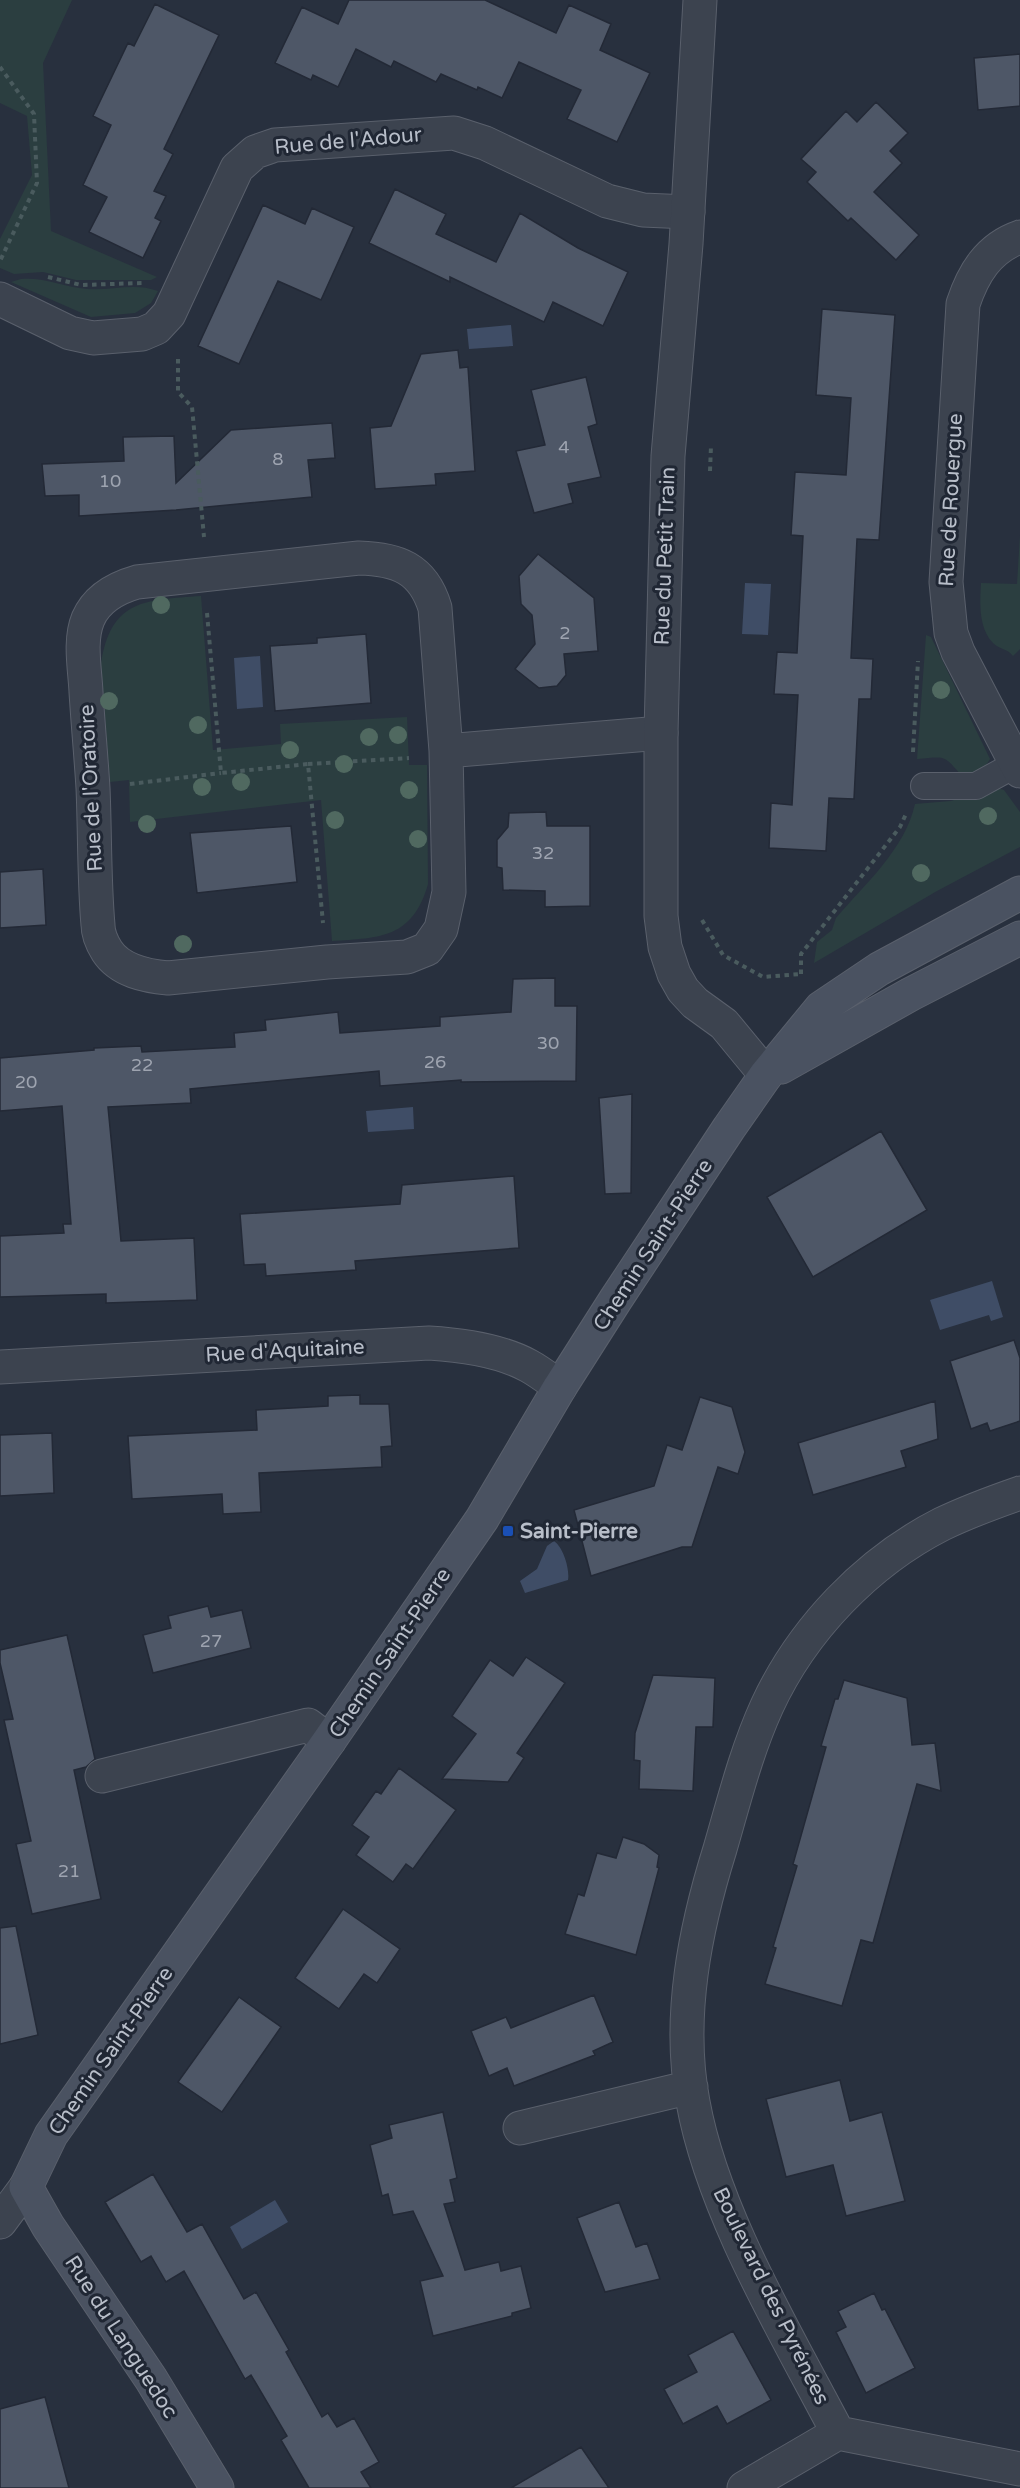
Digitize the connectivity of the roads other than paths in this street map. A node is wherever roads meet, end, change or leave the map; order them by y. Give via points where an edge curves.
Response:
1 (700, 0) edge
2 (687, 212) junction
3 (1020, 237) edge
4 (0, 299) edge
5 (661, 734) junction
6 (446, 753) junction
7 (1018, 767) edge
8 (917, 786) road end
9 (1020, 893) edge
10 (1020, 938) edge
11 (766, 1075) junction
12 (0, 1367) edge
13 (560, 1387) junction
14 (1020, 1493) edge
15 (329, 1741) junction
16 (102, 1776) dead end
17 (691, 2087) junction
18 (520, 2128) dead end
19 (26, 2187) junction
20 (0, 2222) edge
21 (838, 2433) junction
22 (1020, 2469) edge
23 (217, 2488) edge
24 (744, 2488) edge

1 - 2 street, Rue du Petit Train
2 - 4 street, Rue de l'Adour via 643,210 607,201 485,143 454,133 275,145 255,152 237,168 163,323 142,334 93,338 70,333
2 - 5 street, Rue du Petit Train via 668,456
3 - 7 street, Rue de Rouergue via 990,254 974,276 963,304 946,582 950,626 958,652
5 - 6 street
5 - 11 street, Rue du Petit Train via 660,882 665,947 683,990 724,1024
6 - 6 street, Rue de l'Oratoire via 449,892 441,929 427,949 418,954 168,978 143,975 114,960 101,940 83,646 88,620 103,598 125,585 359,558 390,560 428,587 435,608
7 - 8 lane via 976,786
9 - 11 main road, Chemin Saint-Pierre via 879,969 821,1008
10 - 11 main road, Chemin Saint-Pierre
11 - 13 main road, Chemin Saint-Pierre
12 - 13 street, Rue d'Aquitaine via 429,1343 454,1344 510,1358
13 - 15 main road, Chemin Saint-Pierre via 482,1519
14 - 17 street, Boulevard des Pyrénées via 940,1526 873,1571 821,1622 785,1673 753,1739 700,1921 691,1969 688,2019
15 - 16 street via 308,1725
15 - 19 main road, Chemin Saint-Pierre via 51,2135
17 - 18 street
17 - 21 street, Boulevard des Pyrénées via 698,2128 734,2228
19 - 20 street, Chemin Saint-Pierre
19 - 23 main road, Rue du Languedoc
21 - 22 street
21 - 24 street

